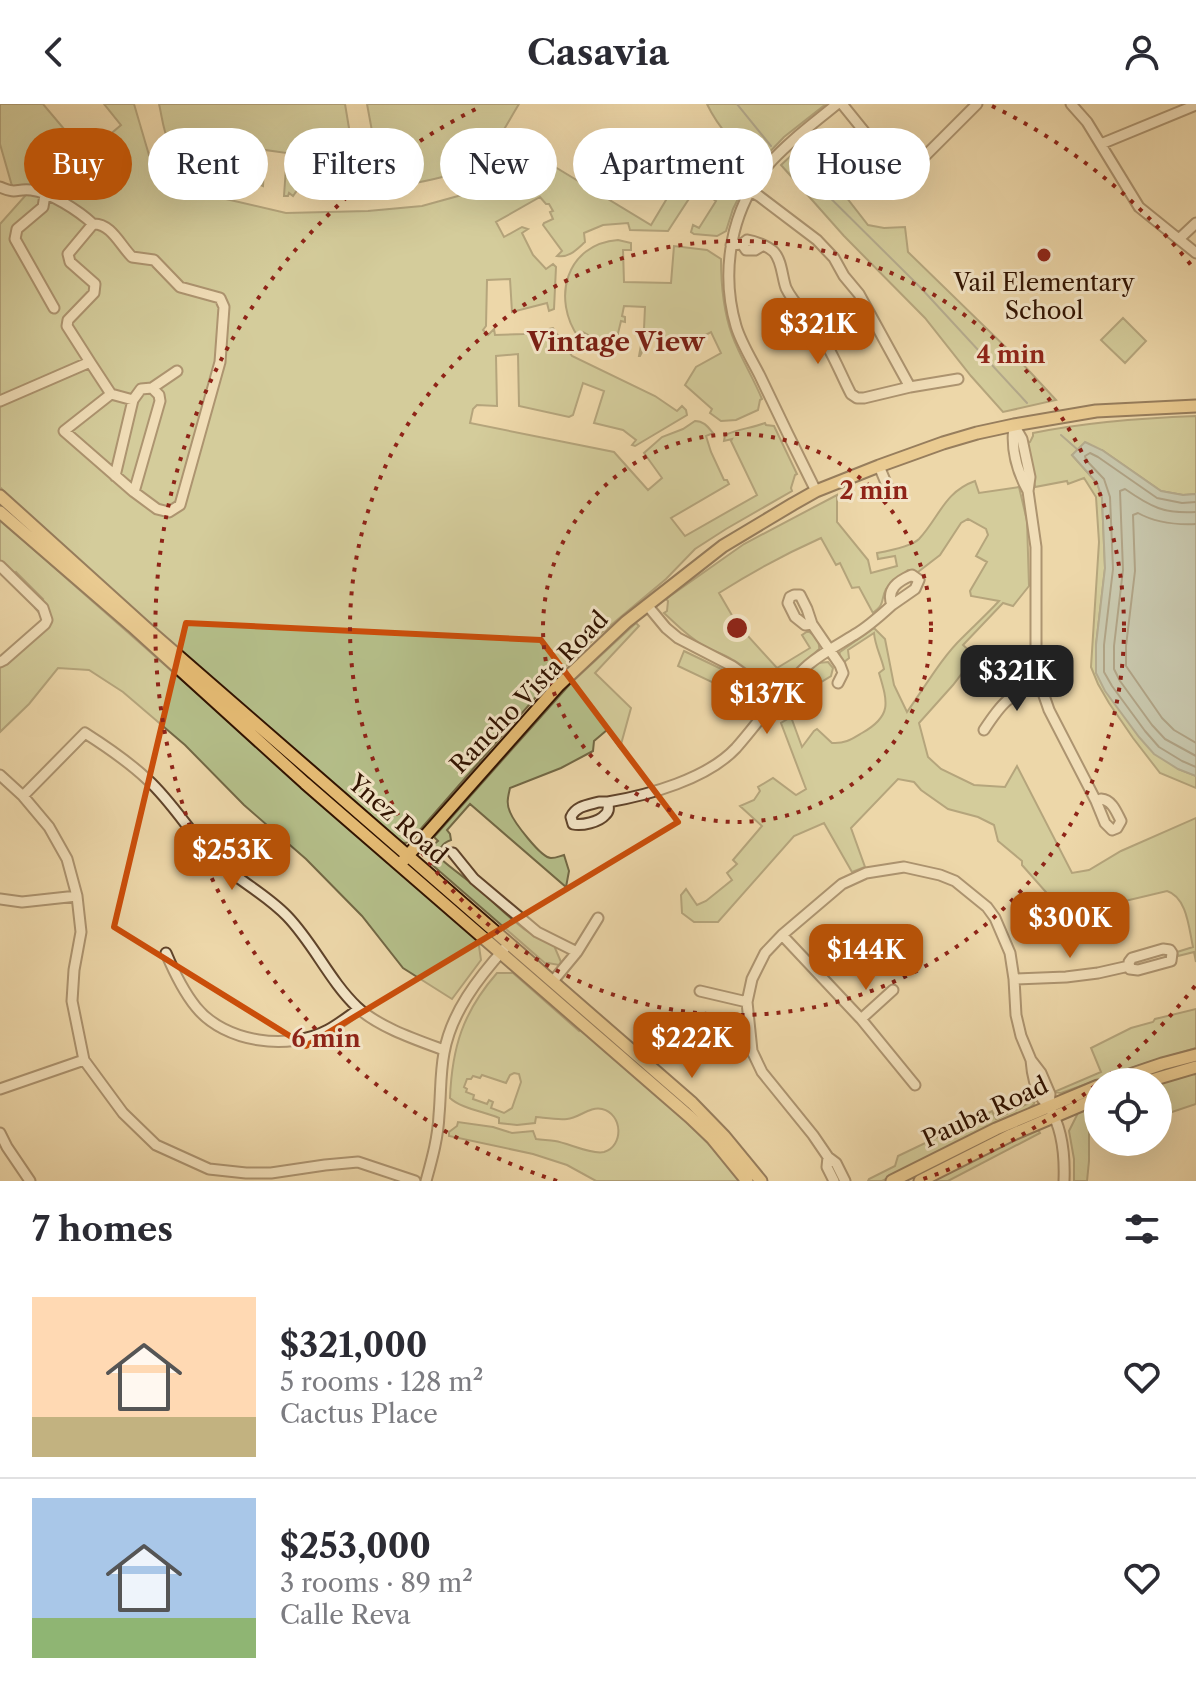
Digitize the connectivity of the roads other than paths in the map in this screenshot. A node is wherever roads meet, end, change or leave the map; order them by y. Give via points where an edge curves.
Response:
1 (840, 104) edge
2 (977, 104) edge
3 (1071, 104) edge
4 (1196, 105) edge
5 (1101, 144) junction
6 (773, 160) edge
7 (0, 187) edge
8 (24, 191) edge
9 (44, 200) edge
10 (57, 200) edge
11 (746, 200) edge
12 (764, 200) edge
13 (1196, 223) edge
14 (93, 224) junction
15 (1179, 239) junction
16 (736, 245) junction
17 (1196, 253) edge
18 (54, 308) dead end
19 (90, 362) junction
20 (177, 371) dead end
21 (958, 379) dead end
22 (910, 387) junction
23 (152, 388) junction
24 (111, 394) junction
25 (133, 400) junction
26 (0, 401) edge
27 (1196, 406) edge
28 (1014, 425) junction
29 (879, 466) junction
30 (115, 476) junction
31 (816, 491) junction
32 (134, 492) junction
33 (891, 495) dead end
34 (0, 496) edge
35 (0, 512) edge
36 (0, 566) edge
37 (647, 605) junction
38 (892, 605) dead end
39 (812, 624) dead end
40 (829, 650) junction
41 (0, 662) edge
42 (838, 683) dead end
43 (1040, 684) junction
44 (776, 703) junction
45 (984, 730) dead end
46 (0, 775) edge
47 (23, 796) junction
48 (1096, 801) dead end
49 (608, 802) dead end
50 (453, 853) dead end
51 (403, 860) junction
52 (77, 896) junction
53 (0, 899) edge
54 (598, 918) dead end
55 (782, 935) junction
56 (505, 948) junction
57 (577, 952) junction
58 (166, 953) dead end
59 (1129, 966) dead end
60 (1014, 979) junction
61 (553, 981) junction
62 (893, 990) dead end
63 (700, 991) dead end
64 (747, 1002) junction
65 (359, 1009) junction
66 (861, 1019) junction
67 (444, 1050) junction
68 (1196, 1055) edge
69 (84, 1060) junction
70 (1196, 1067) edge
71 (1150, 1068) edge
72 (1172, 1074) edge
73 (915, 1085) dead end
74 (0, 1089) edge
75 (1084, 1093) edge
76 (1084, 1102) edge
77 (1051, 1111) junction
78 (0, 1133) edge
79 (828, 1157) junction
80 (209, 1169) junction
81 (30, 1181) edge
82 (206, 1181) edge
83 (415, 1181) edge
84 (426, 1181) edge
85 (747, 1181) edge
86 (761, 1181) edge
87 (834, 1181) edge
88 (845, 1181) edge
89 (892, 1181) edge
90 (920, 1181) edge
91 (1064, 1181) edge

1 - 2 street via 902,174 912,171
1 - 6 street
3 - 5 street
4 - 5 street
5 - 15 street via 1139,207
7 - 8 street
9 - 18 street via 17,229 15,239
10 - 14 street
11 - 16 street
12 - 22 street via 834,258
13 - 15 street
14 - 19 street via 68,254 95,284 94,293 67,326
14 - 32 street via 108,228 132,257 154,260 180,287 220,298 224,307 220,362 180,505 169,512 157,509
15 - 17 street
16 - 22 street via 746,250 762,246 776,255 786,288 816,328 851,394 864,398
16 - 31 street via 729,280 736,327
19 - 24 street
19 - 26 street
20 - 23 street
21 - 22 street
23 - 25 street via 141,389
23 - 32 street via 160,401
24 - 25 street
24 - 30 street via 64,431
25 - 30 street
27 - 28 main road, Rancho Vista Road via 1096,411
28 - 29 main road, Rancho Vista Road
28 - 43 street via 1012,441 1028,491 1036,547
29 - 31 main road, Rancho Vista Road
29 - 33 street
30 - 32 street
31 - 37 main road, Rancho Vista Road via 723,546
34 - 51 main road, Ynez Road
35 - 51 main road, Ynez Road via 305,783
36 - 41 street via 43,608 47,620
37 - 44 street via 678,638 732,666
37 - 51 main road, Rancho Vista Road via 558,686
38 - 40 street
39 - 40 street
40 - 42 street via 843,673
40 - 44 street via 809,664
43 - 45 street via 1001,704
43 - 48 street
44 - 49 street via 717,765 634,798
46 - 47 street
47 - 52 street via 67,859
47 - 65 street via 85,733 148,780 212,856 284,913
50 - 57 street via 474,879 537,932
51 - 56 main road, Ynez Road
52 - 53 street
52 - 69 street via 81,932 72,1001
54 - 57 street
55 - 60 street via 842,884 861,875 904,867 922,870 955,881 987,907 1004,937
55 - 64 street via 765,953
55 - 66 street
56 - 61 main road, Ynez Road
56 - 67 street via 471,990
56 - 85 main road, Ynez Road via 712,1138
57 - 61 street
58 - 65 street via 198,1010 221,1028 244,1036 297,1041 326,1031
59 - 60 street
60 - 77 street via 1021,1036 1050,1094
61 - 86 main road, Ynez Road via 692,1103
62 - 66 street
63 - 64 street
64 - 79 street via 752,1051 762,1072
65 - 67 street via 399,1033
66 - 73 street
67 - 84 street via 436,1138
68 - 71 main road
69 - 74 street
69 - 80 street via 123,1113 156,1145
70 - 72 main road
75 - 77 main road, Pauba Road
76 - 77 main road, Pauba Road
77 - 89 main road, Pauba Road via 961,1145
77 - 90 main road, Pauba Road
77 - 91 street via 1062,1136
78 - 81 street
79 - 87 street
79 - 88 street
80 - 82 street
80 - 83 street via 271,1173 358,1162

